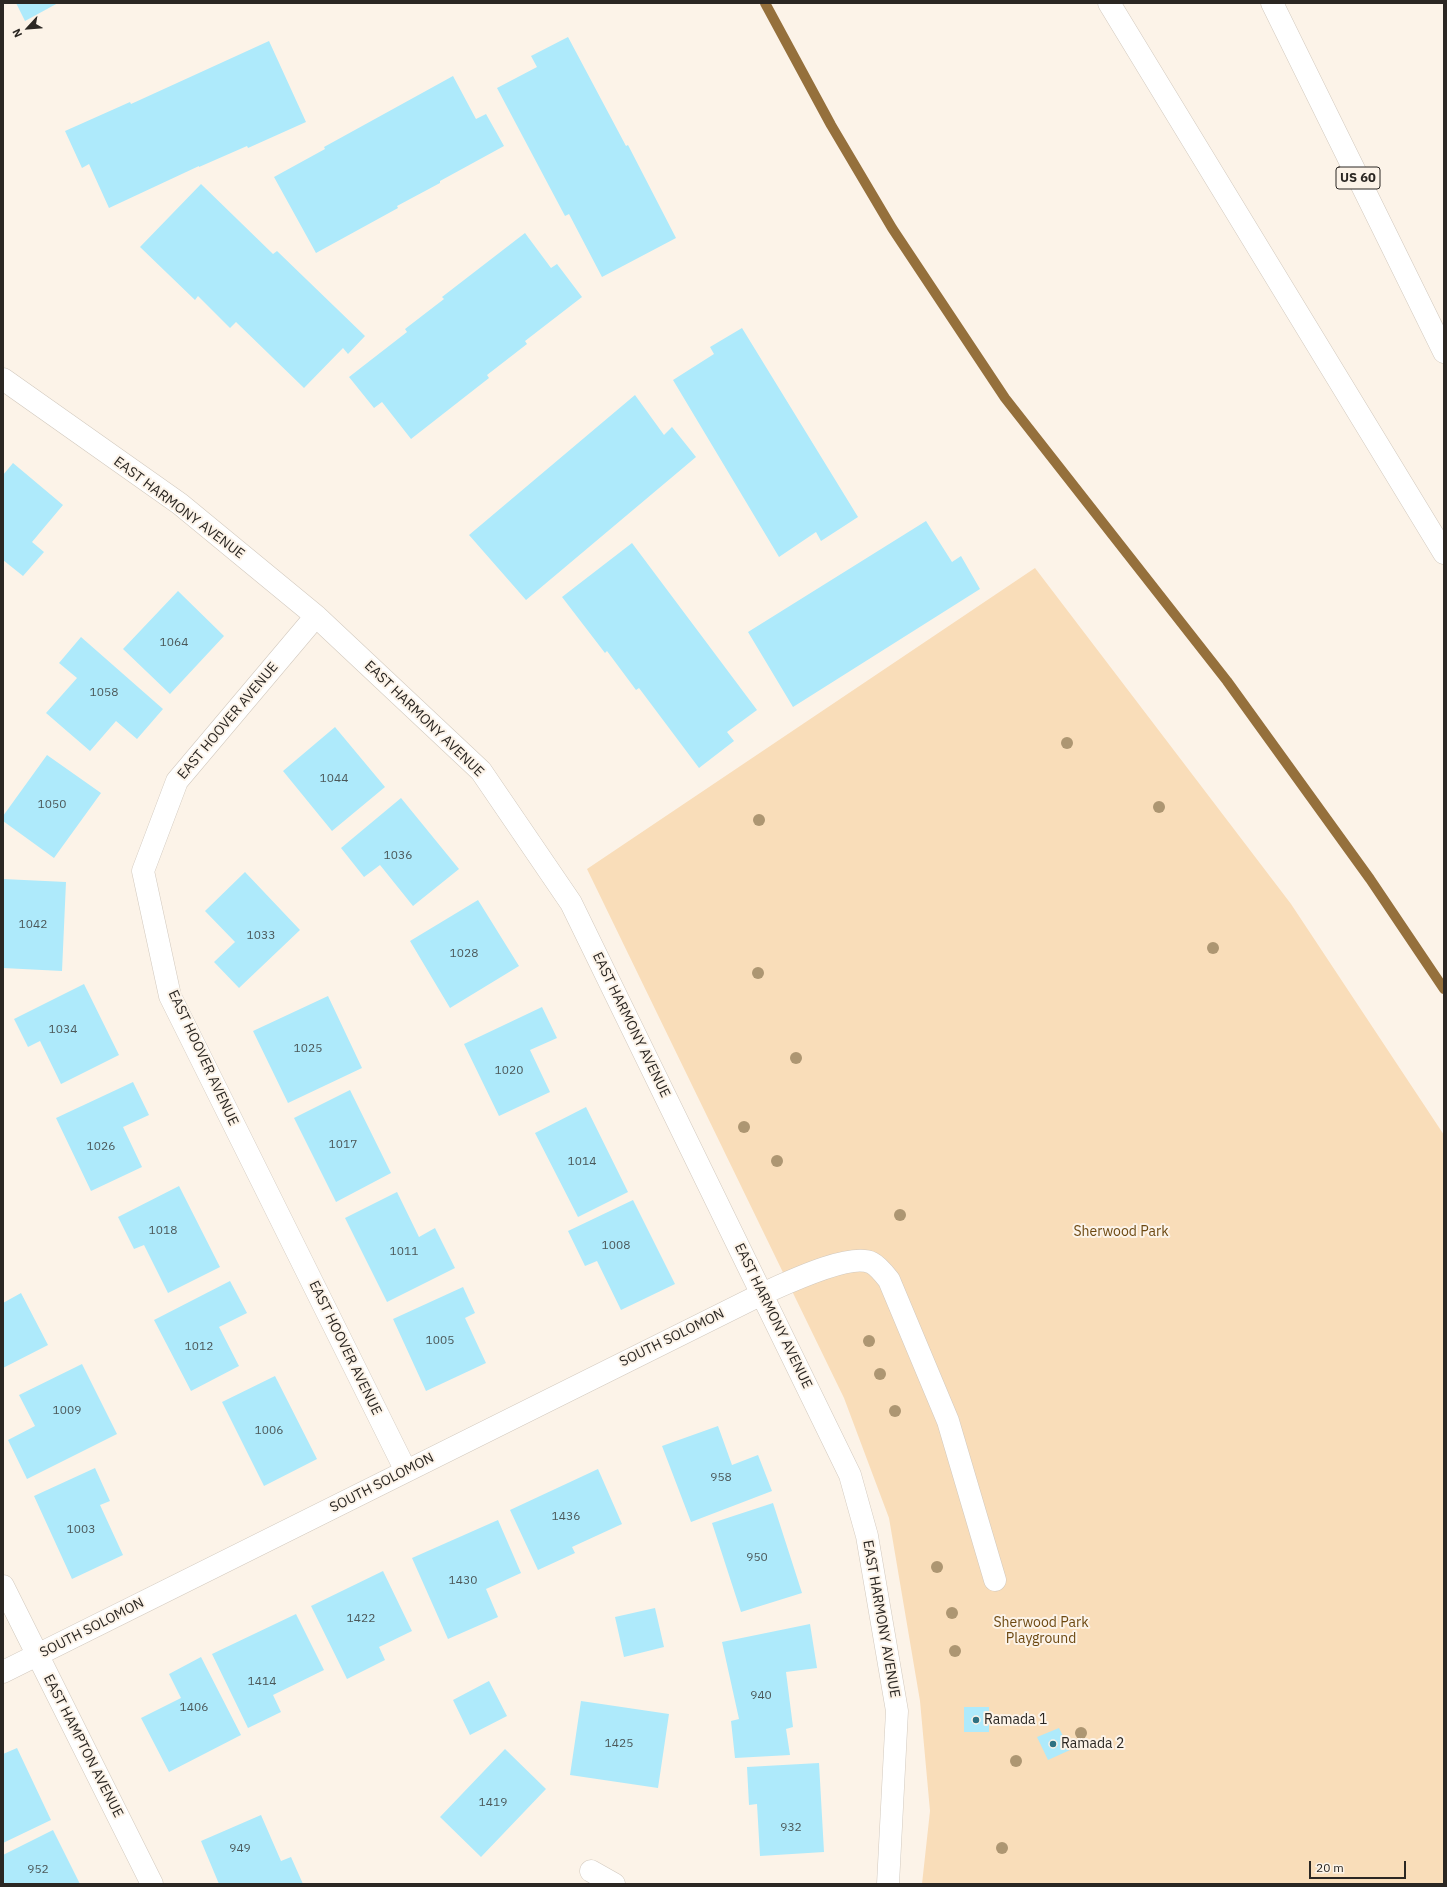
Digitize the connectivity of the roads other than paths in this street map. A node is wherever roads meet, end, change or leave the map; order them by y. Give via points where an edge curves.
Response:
1 (1109, 3) edge
2 (1272, 3) edge
3 (1444, 352) edge
4 (3, 379) edge
5 (1444, 553) edge
6 (316, 616) junction
7 (762, 1294) junction
8 (406, 1471) junction
9 (995, 1580) dead end
10 (3, 1586) edge
11 (37, 1655) junction
12 (3, 1672) edge
13 (591, 1871) dead end
14 (152, 1884) edge
15 (614, 1884) edge
16 (888, 1884) edge

1 - 5 main road
2 - 3 main road, US 60
4 - 6 main road, EAST HARMONY AVENUE via 180,504
6 - 7 main road, EAST HARMONY AVENUE via 481,771 560,886
6 - 8 main road, EAST HOOVER AVENUE via 177,781 144,871 170,996
7 - 8 main road, SOUTH SOLOMON
7 - 9 main road, SOUTH SOLOMON via 852,1260 872,1263 889,1280 948,1421
7 - 16 main road, EAST HARMONY AVENUE via 850,1475 867,1536 897,1711
8 - 11 main road, SOUTH SOLOMON
10 - 11 main road, EAST HAMPTON AVENUE
11 - 12 main road, SOUTH SOLOMON
11 - 14 main road, EAST HAMPTON AVENUE
13 - 15 main road

